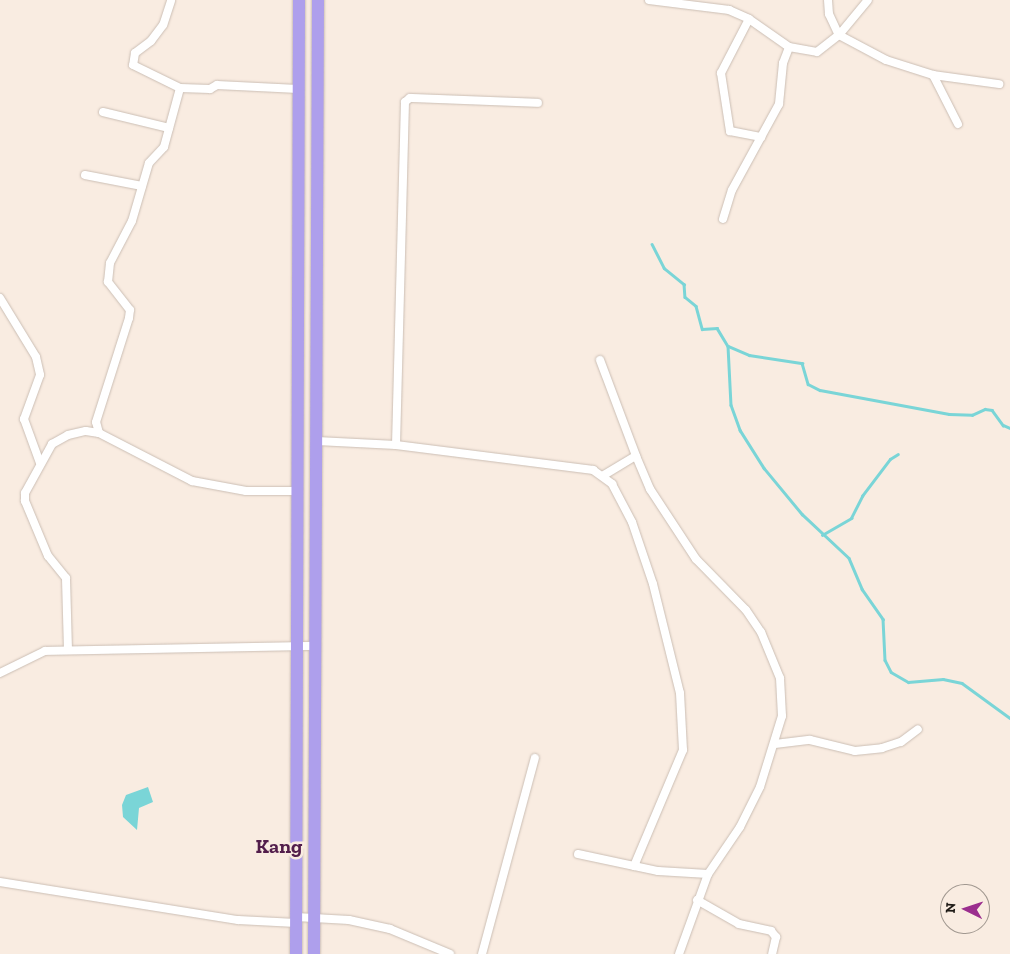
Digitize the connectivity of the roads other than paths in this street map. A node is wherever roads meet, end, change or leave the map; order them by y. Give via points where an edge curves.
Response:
1 (299, 0) edge
2 (318, 0) edge
3 (649, 0) edge
4 (828, 0) edge
5 (868, 0) edge
6 (171, 1) edge
7 (749, 19) junction
8 (839, 35) junction
9 (788, 46) junction
10 (933, 76) junction
11 (999, 84) dead end
12 (180, 88) junction
13 (298, 90) junction
14 (538, 103) dead end
15 (103, 112) dead end
16 (958, 124) dead end
17 (169, 128) junction
18 (761, 137) junction
19 (85, 175) dead end
20 (142, 186) junction
21 (298, 196) junction
22 (316, 197) junction
23 (723, 219) dead end
24 (0, 298) edge
25 (600, 360) dead end
26 (99, 433) junction
27 (317, 441) junction
28 (396, 445) junction
29 (636, 456) junction
30 (40, 463) junction
31 (604, 475) junction
32 (298, 491) junction
33 (316, 646) junction
34 (299, 647) junction
35 (68, 650) junction
36 (0, 673) edge
37 (918, 729) dead end
38 (775, 744) junction
39 (535, 758) dead end
40 (578, 854) dead end
41 (634, 866) junction
42 (708, 874) junction
43 (0, 882) edge
44 (697, 900) junction
45 (314, 918) junction
46 (296, 920) junction
47 (296, 954) edge
48 (314, 954) edge
49 (450, 954) edge
50 (482, 954) edge
51 (679, 954) edge
52 (772, 954) edge

1 - 13 highway
2 - 22 highway
3 - 7 street via 729,10
4 - 8 street via 829,14
5 - 8 street
6 - 12 street via 163,25 151,42 134,53 133,65
7 - 9 street
7 - 18 street via 721,74 730,131
8 - 9 street via 817,52
8 - 10 street via 886,60
9 - 18 street via 780,76 779,104
10 - 11 street
10 - 16 street
12 - 13 street via 210,89 216,84
12 - 17 street
13 - 21 highway
14 - 28 street via 410,98 405,102
15 - 17 street
17 - 20 street via 164,147 149,163
18 - 23 street via 732,190
19 - 20 street
20 - 26 street via 132,221 107,275 108,282 130,310 96,422
21 - 22 highway
21 - 32 highway
22 - 27 highway
24 - 30 street via 36,357 40,376 24,419
25 - 29 street
26 - 30 street via 86,431 68,435 52,444
26 - 32 street via 192,482 246,491
27 - 28 street
27 - 33 highway
28 - 31 street via 593,470
29 - 31 street
29 - 38 street via 650,489 696,559 746,610 773,654 783,698
30 - 35 street via 24,493 24,501 48,556 66,578
31 - 41 street via 632,522 653,584 680,693 683,750
32 - 34 highway
33 - 34 street
33 - 45 highway
34 - 35 street
34 - 46 highway
35 - 36 street via 39,653
37 - 38 street via 901,742 873,749 855,750 810,740
38 - 42 street via 740,827
39 - 50 street
40 - 41 street
41 - 42 street
42 - 44 street
43 - 46 street via 238,920
44 - 51 street
44 - 52 street via 739,924 771,932 776,937
45 - 46 street
45 - 48 highway
45 - 49 street via 390,929
46 - 47 highway

